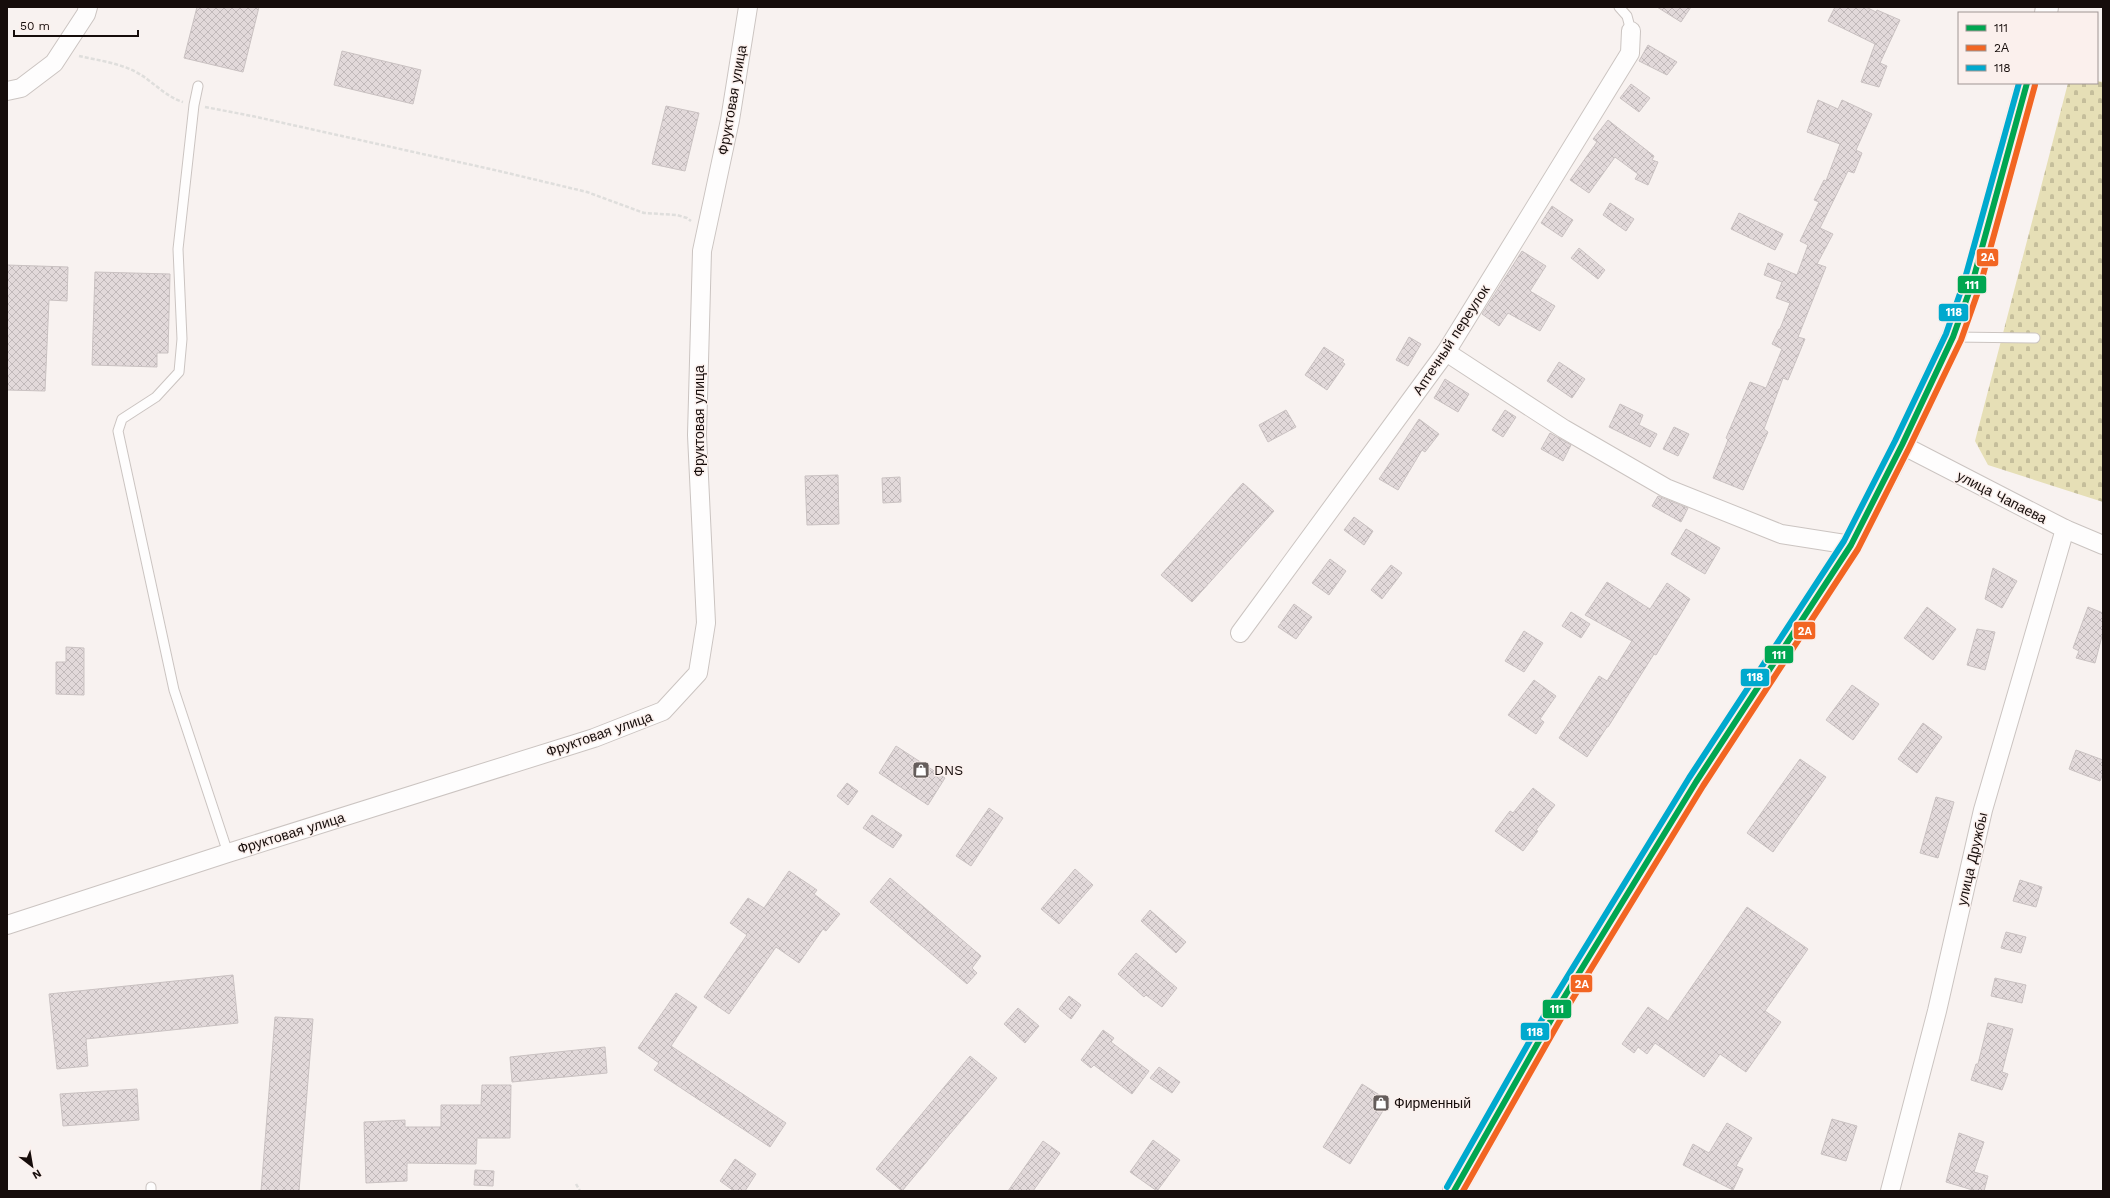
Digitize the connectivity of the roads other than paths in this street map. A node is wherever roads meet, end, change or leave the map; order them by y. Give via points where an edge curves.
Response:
1 (88, 7) edge
2 (748, 7) edge
3 (1619, 7) edge
4 (1631, 31) joint
5 (2027, 84) edge
6 (198, 86) dead end
7 (7, 91) edge
8 (1953, 337) junction
9 (2035, 338) dead end
10 (1446, 352) junction
11 (1902, 445) junction
12 (2065, 529) junction
13 (1851, 545) junction
14 (2103, 545) edge
15 (1240, 633) dead end
16 (228, 853) junction
17 (7, 925) edge
18 (1454, 1191) edge
19 (1890, 1191) edge

1 - 7 street via 54,63 21,88
2 - 16 street, Фруктовая улица via 730,120 702,251 696,435 706,623 698,673 663,711 601,735
3 - 4 lane via 1627,16
4 - 10 street, Аптечный переулок via 1630,53
5 - 8 main road via 1989,227
6 - 16 lane via 178,249 182,339 179,372 156,397 122,419 118,431 174,690
8 - 9 lane
8 - 11 main road
10 - 13 street via 1564,429 1666,488 1782,534
10 - 15 street, Аптечный переулок
11 - 12 street, улица Чапаева
11 - 13 main road
12 - 14 street, улица Чапаева
12 - 19 street, улица Дружбы via 1983,810 1937,1011
13 - 18 main road via 1696,782 1560,1004
16 - 17 street, Фруктовая улица

